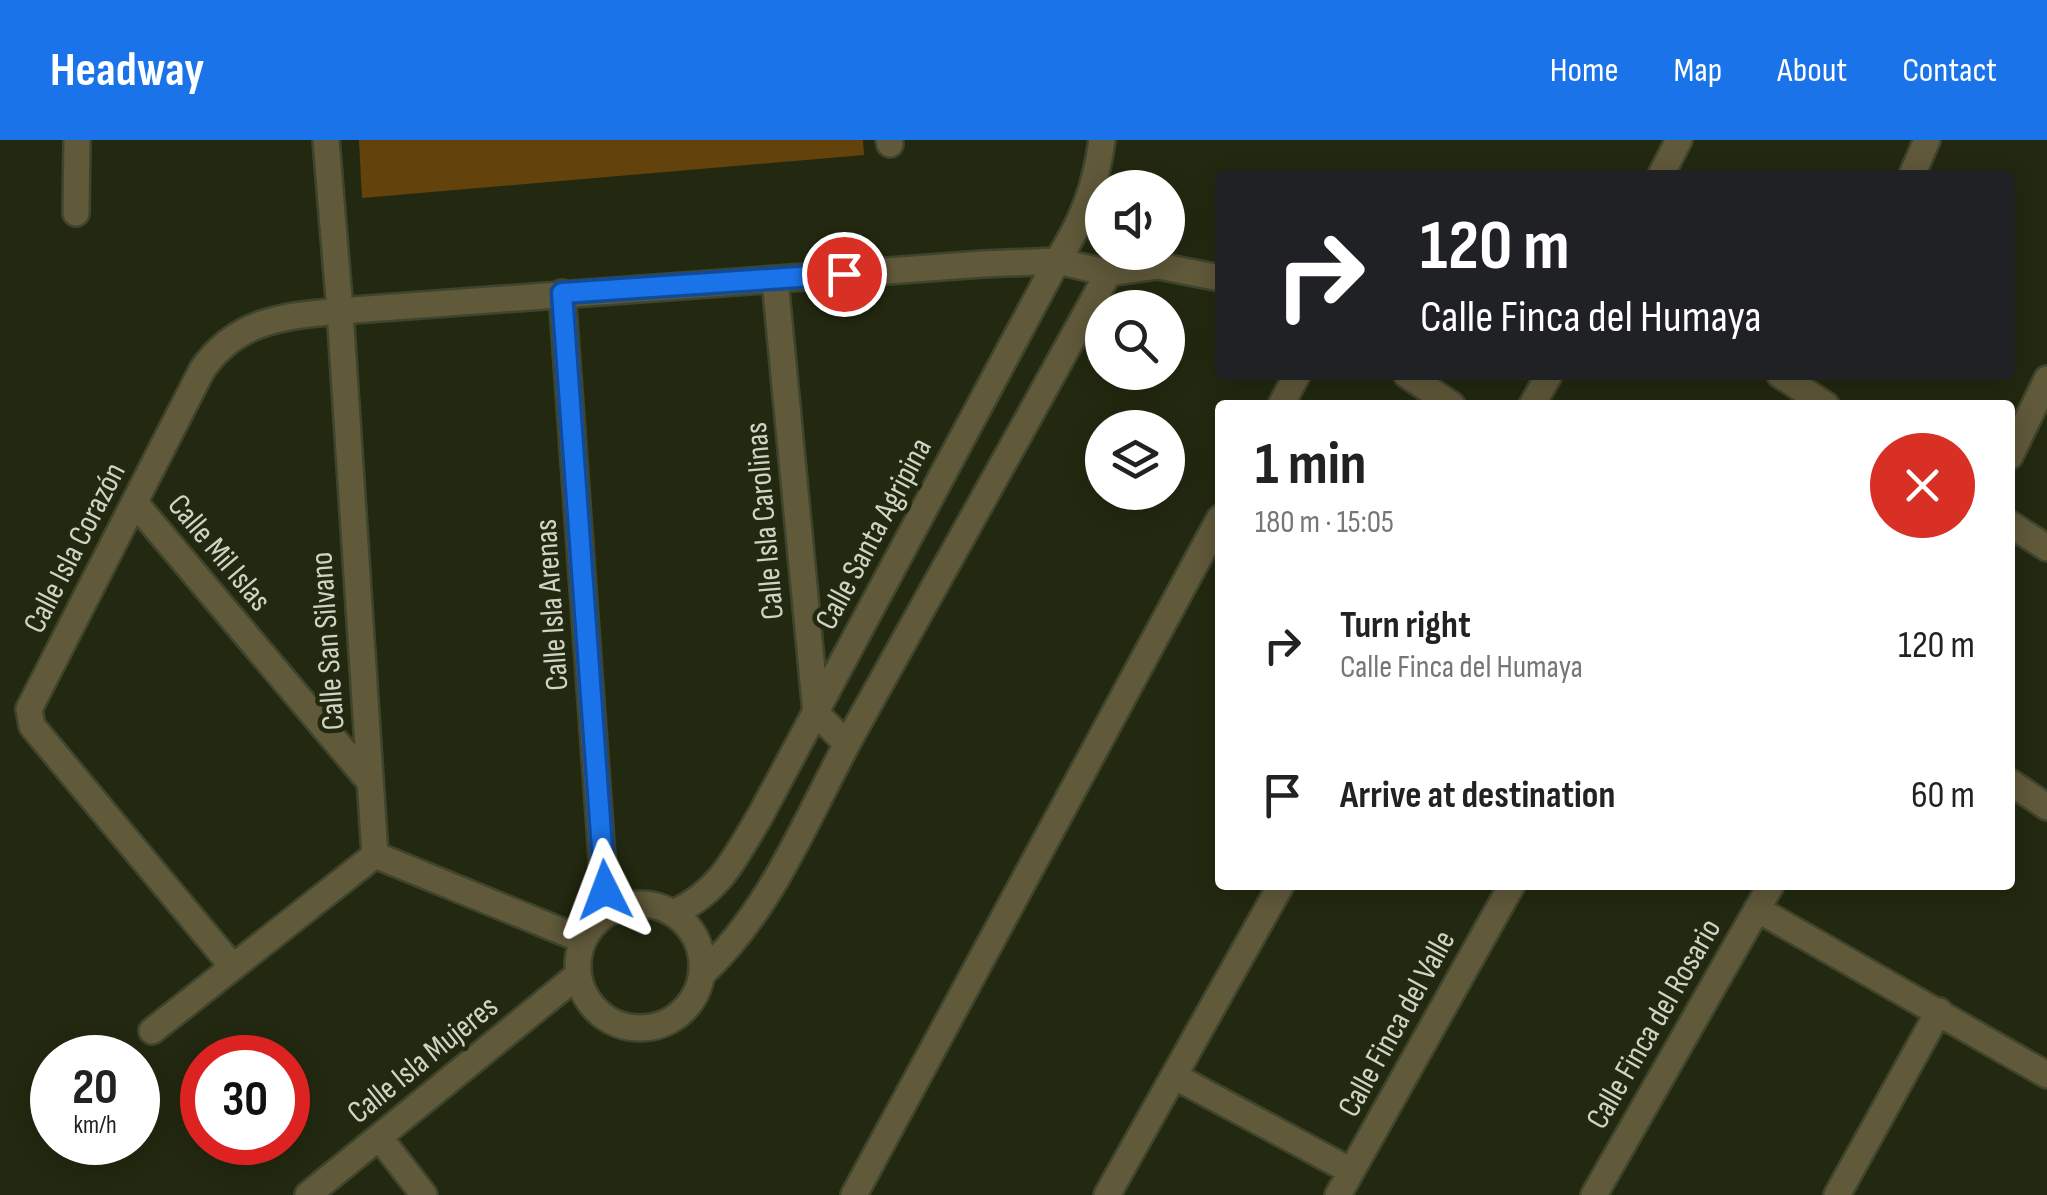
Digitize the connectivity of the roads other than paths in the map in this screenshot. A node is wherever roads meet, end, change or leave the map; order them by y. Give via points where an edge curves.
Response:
1 (77, 140) edge
2 (326, 140) edge
3 (1102, 140) edge
4 (1678, 140) edge
5 (1926, 140) edge
6 (1101, 170) edge
7 (1663, 170) edge
8 (1914, 170) edge
9 (76, 213) dead end
10 (1085, 215) edge
11 (1057, 261) junction
12 (1085, 262) edge
13 (1185, 268) edge
14 (1110, 270) edge
15 (1215, 277) edge
16 (775, 280) junction
17 (562, 293) junction
18 (340, 311) junction
19 (2047, 379) edge
20 (1414, 380) edge
21 (1788, 380) edge
22 (1444, 400) edge
23 (1818, 400) edge
24 (2015, 446) edge
25 (135, 503) junction
26 (1215, 527) edge
27 (2015, 527) edge
28 (2047, 548) edge
29 (816, 713) junction
30 (847, 744) junction
31 (370, 782) junction
32 (2015, 785) edge
33 (2047, 807) edge
34 (374, 855) junction
35 (1278, 890) edge
36 (1509, 890) edge
37 (1768, 890) edge
38 (1757, 909) junction
39 (606, 913) junction
40 (674, 913) junction
41 (583, 940) junction
42 (232, 967) junction
43 (702, 974) junction
44 (578, 975) junction
45 (1939, 1011) junction
46 (152, 1031) dead end
47 (2047, 1074) edge
48 (1174, 1076) junction
49 (379, 1137) junction
50 (1351, 1171) junction
51 (308, 1195) edge
52 (424, 1195) edge
53 (854, 1195) edge
54 (1106, 1195) edge
55 (1338, 1195) edge
56 (1594, 1195) edge
57 (1837, 1195) edge

1 - 9 street
2 - 18 street, Calle San Silvano
3 - 6 street, Calle Santa Agripina
4 - 7 street
5 - 8 street
10 - 11 street, Calle Santa Agripina
11 - 12 street, Calle Isla Corazón
11 - 16 street, Calle Isla Corazón
11 - 29 street, Calle Santa Agripina
13 - 15 street
14 - 30 street
16 - 17 street, Calle Isla Corazón
16 - 29 street, Calle Isla Carolinas
17 - 18 street, Calle Isla Corazón
17 - 39 street, Calle Isla Arenas
18 - 25 street, Calle Isla Corazón via 263,321 225,342 202,370
18 - 31 street, Calle San Silvano
19 - 24 street
20 - 22 street
21 - 23 street
25 - 31 street, Calle Mil Islas
25 - 42 street, Calle Isla Corazón via 29,709 32,726
26 - 53 street
27 - 28 street
29 - 30 street
29 - 40 street, Calle Santa Agripina via 722,880
30 - 43 street via 749,925
31 - 34 street, Calle San Silvano
32 - 33 street
34 - 41 street
34 - 42 street
35 - 48 street
36 - 50 street, Calle Finca del Valle
37 - 38 street, Calle Finca del Rosario
38 - 45 street
38 - 56 street, Calle Finca del Rosario
39 - 40 street via 640,902
39 - 41 street
40 - 43 street via 697,939
41 - 44 street
42 - 46 street
43 - 44 street via 697,992 674,1018 640,1028 606,1019
44 - 49 street, Calle Isla Mujeres
45 - 47 street
45 - 57 street
48 - 50 street
48 - 54 street
49 - 51 street, Calle Isla Mujeres
49 - 52 street
50 - 55 street, Calle Finca del Valle

